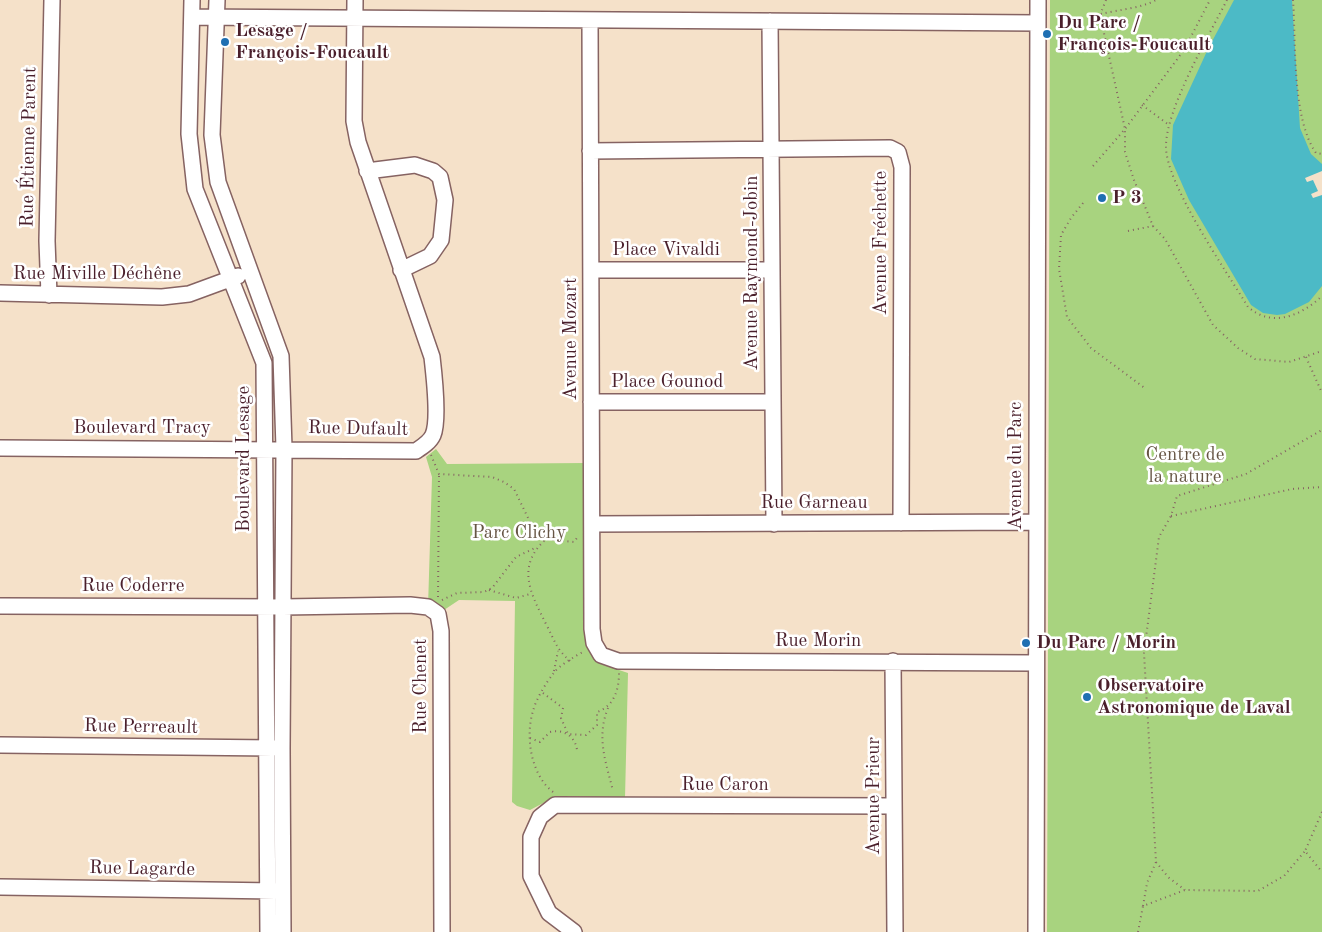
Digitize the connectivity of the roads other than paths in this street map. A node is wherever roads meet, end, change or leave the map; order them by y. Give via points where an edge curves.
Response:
1 (52, 0) edge
2 (192, 0) edge
3 (216, 0) edge
4 (355, 0) edge
5 (1038, 0) edge
6 (192, 17) junction
7 (217, 17) junction
8 (354, 18) junction
9 (590, 20) junction
10 (770, 22) junction
11 (1038, 23) junction
12 (772, 148) junction
13 (590, 151) junction
14 (367, 171) junction
15 (401, 270) junction
16 (591, 270) junction
17 (772, 270) junction
18 (251, 271) junction
19 (231, 280) junction
20 (0, 293) edge
21 (50, 295) junction
22 (591, 402) junction
23 (774, 402) junction
24 (0, 448) edge
25 (264, 448) junction
26 (284, 448) junction
27 (1036, 522) junction
28 (901, 523) junction
29 (592, 524) junction
30 (774, 524) junction
31 (0, 606) edge
32 (266, 607) junction
33 (283, 608) junction
34 (597, 649) joint
35 (893, 660) junction
36 (1036, 663) junction
37 (0, 745) edge
38 (266, 748) junction
39 (282, 748) junction
40 (894, 806) junction
41 (0, 887) edge
42 (283, 890) junction
43 (266, 891) junction
44 (268, 932) edge
45 (284, 932) edge
46 (442, 932) edge
47 (574, 932) edge
48 (895, 932) edge
49 (1036, 932) edge

1 - 21 street, Rue Étienne Parent via 47,241
2 - 6 street, Boulevard Lesage
3 - 7 street, Boulevard Lesage
4 - 8 street, Rue Dufault
5 - 11 street, Avenue du Parc
6 - 7 street
6 - 19 street, Boulevard Lesage via 189,134 195,189
7 - 8 street
7 - 18 street, Boulevard Lesage via 212,135 218,182
8 - 9 street
8 - 14 street, Rue Dufault via 354,121
9 - 10 street
9 - 13 street, Avenue Mozart
10 - 11 street
10 - 12 street, Avenue Raymond-Jobin
11 - 27 street, Avenue du Parc
12 - 13 street, Avenue Fréchette
12 - 17 street, Avenue Raymond-Jobin
12 - 28 street, Avenue Fréchette via 890,148 898,152 902,167
13 - 16 street, Avenue Mozart
14 - 15 street, Rue Dufault
14 - 15 street via 414,166 433,171 440,177 445,200 441,240 430,256
15 - 26 street, Rue Dufault via 432,357 436,389 434,435 416,451
16 - 17 street, Place Vivaldi
16 - 22 street, Avenue Mozart
17 - 23 street, Avenue Raymond-Jobin
18 - 19 street, Rue Miville Déchêne
18 - 26 street, Boulevard Lesage via 281,356
19 - 21 street, Rue Miville Déchêne via 189,294 162,297
19 - 25 street, Boulevard Lesage via 264,363
20 - 21 street, Rue Miville Déchêne
22 - 23 street, Place Gounod
22 - 29 street, Avenue Mozart
23 - 30 street, Avenue Raymond-Jobin
24 - 25 street, Boulevard Tracy
25 - 26 street, Boulevard Tracy
25 - 32 street, Boulevard Lesage
26 - 33 street, Boulevard Lesage
27 - 28 street, Rue Garneau
27 - 36 street, Avenue du Parc
28 - 30 street, Rue Garneau
29 - 30 street, Rue Garneau
29 - 34 street, Avenue Mozart
31 - 32 street, Rue Coderre
32 - 33 street, Rue Chenet
32 - 38 street, Boulevard Lesage
33 - 39 street, Boulevard Lesage
33 - 46 street, Rue Chenet via 410,604 428,607 438,614 441,632
34 - 35 street, Rue Morin via 618,661
35 - 36 street, Rue Morin
35 - 40 street, Avenue Prieur
36 - 49 street, Avenue du Parc
37 - 38 street, Rue Perreault
38 - 39 street, Rue Perreault
38 - 43 street, Boulevard Lesage
39 - 42 street, Boulevard Lesage
40 - 47 street, Rue Caron via 563,805 540,817 532,837 531,876 549,913
40 - 48 street, Avenue Prieur
41 - 43 street, Rue Lagarde
42 - 43 street, Rue Lagarde
42 - 45 street, Boulevard Lesage
43 - 44 street, Boulevard Lesage

